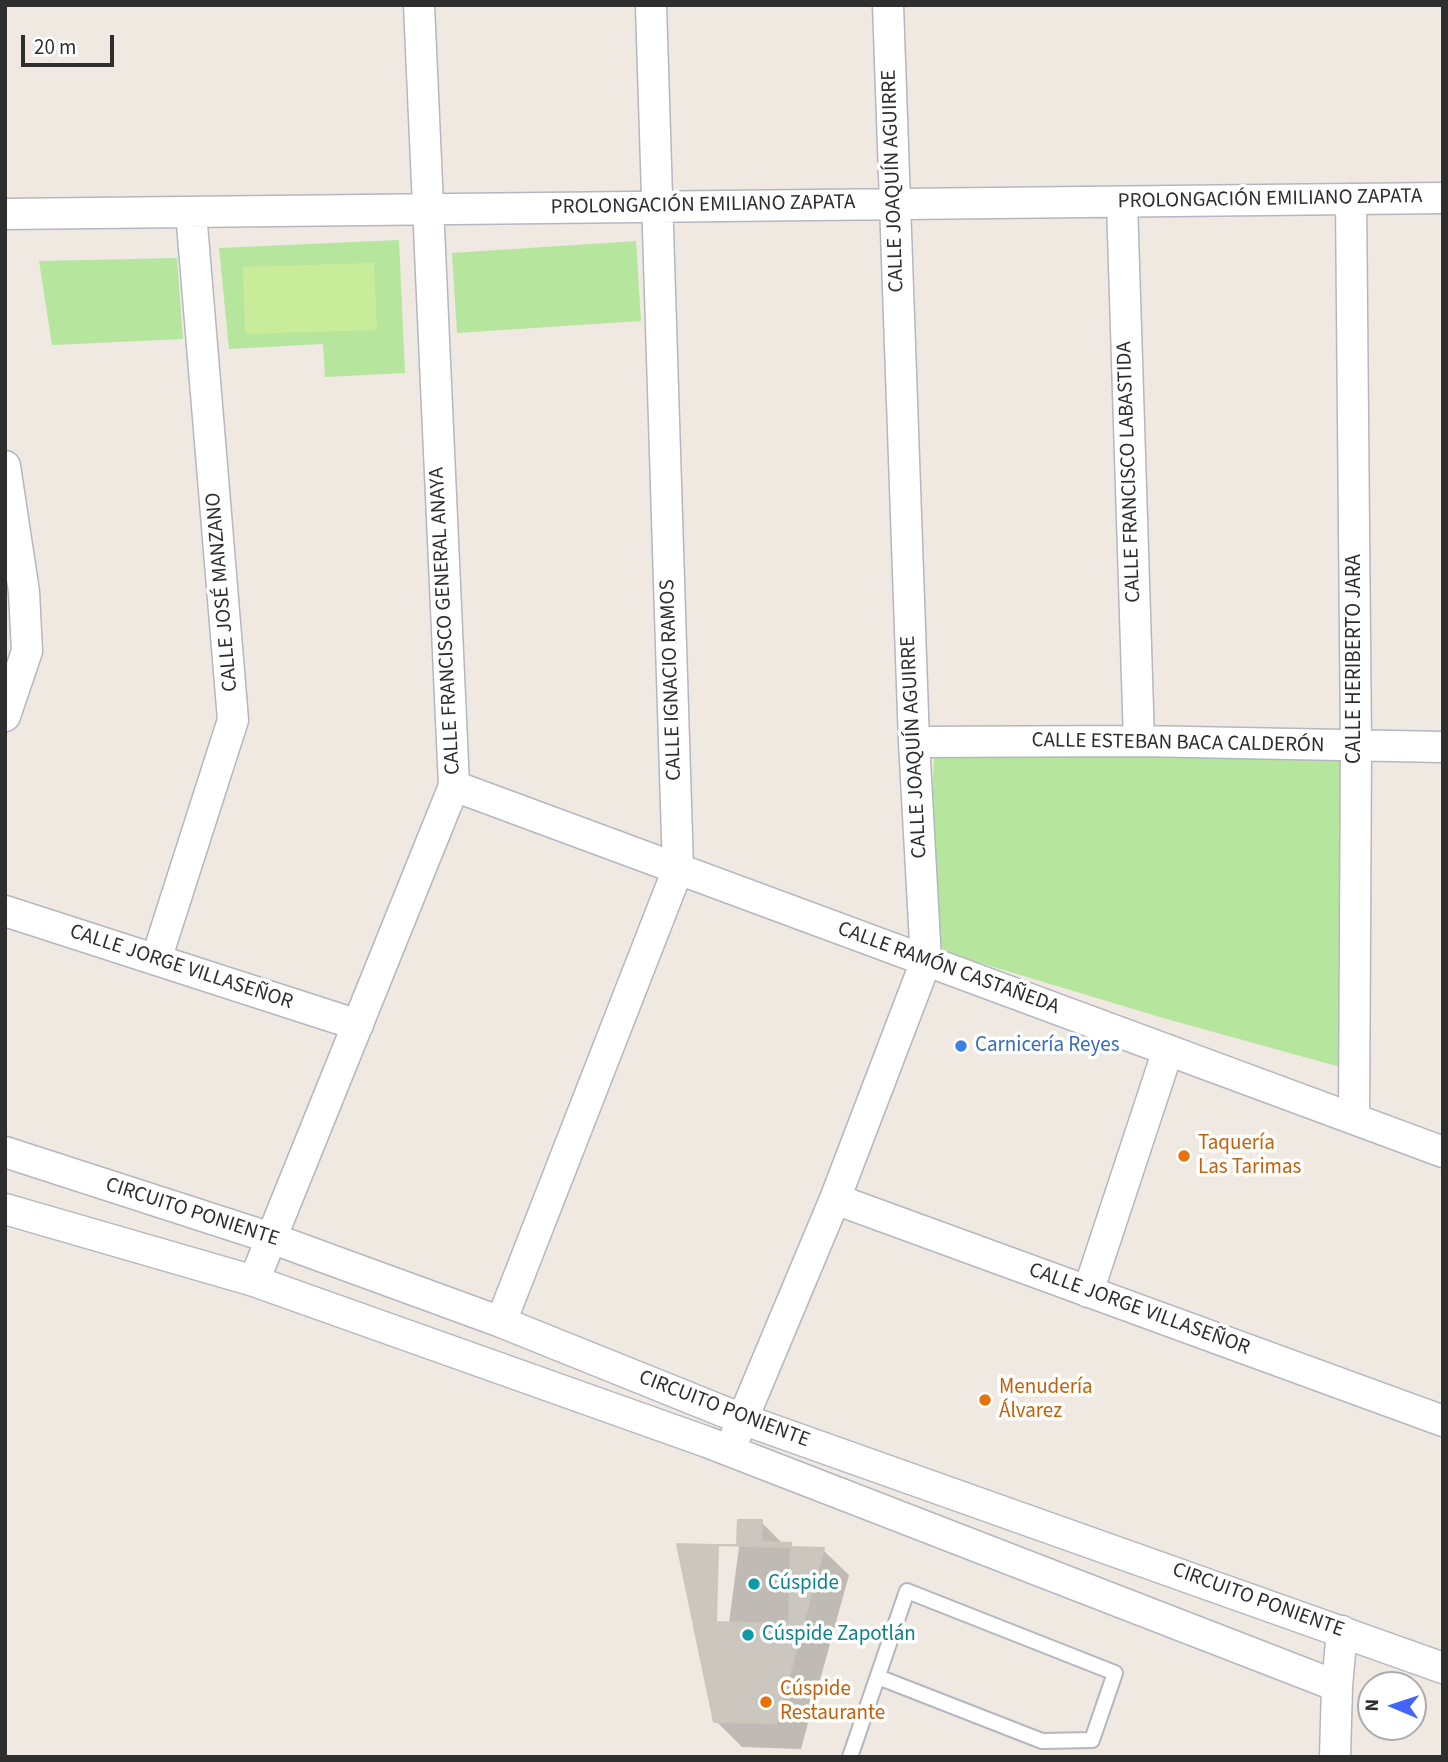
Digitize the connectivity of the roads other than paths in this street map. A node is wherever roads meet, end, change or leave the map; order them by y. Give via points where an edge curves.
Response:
1 (419, 5) edge
2 (651, 5) edge
3 (888, 5) edge
4 (1443, 198) edge
5 (1351, 200) junction
6 (1122, 202) junction
7 (895, 204) junction
8 (659, 207) junction
9 (428, 209) junction
10 (191, 212) junction
11 (5, 214) edge
12 (5, 466) edge
13 (5, 716) edge
14 (1139, 741) junction
15 (914, 742) junction
16 (1356, 746) junction
17 (1443, 747) edge
18 (454, 786) junction
19 (678, 869) junction
20 (5, 911) edge
21 (156, 960) junction
22 (926, 961) junction
23 (358, 1025) junction
24 (1168, 1050) junction
25 (1353, 1119) junction
26 (5, 1152) edge
27 (1443, 1152) edge
28 (835, 1199) junction
29 (5, 1209) edge
30 (271, 1238) junction
31 (254, 1281) junction
32 (1088, 1292) junction
33 (501, 1322) junction
34 (743, 1419) junction
35 (1443, 1421) edge
36 (729, 1451) junction
37 (1342, 1631) junction
38 (1443, 1668) edge
39 (878, 1677) junction
40 (1337, 1686) junction
41 (850, 1757) edge
42 (1335, 1757) edge

1 - 9 street, CALLE FRANCISCO GENERAL ANAYA
2 - 8 street, CALLE IGNACIO RAMOS
3 - 7 street, CALLE JOAQUÍN AGUIRRE
4 - 5 street, PROLONGACIÓN EMILIANO ZAPATA
5 - 6 street, PROLONGACIÓN EMILIANO ZAPATA
5 - 16 street, CALLE HERIBERTO JARA
6 - 7 street, PROLONGACIÓN EMILIANO ZAPATA
6 - 14 street, CALLE FRANCISCO LABASTIDA
7 - 8 street, PROLONGACIÓN EMILIANO ZAPATA
7 - 15 street, CALLE JOAQUÍN AGUIRRE
8 - 9 street, PROLONGACIÓN EMILIANO ZAPATA
8 - 19 street, CALLE IGNACIO RAMOS
9 - 10 street, PROLONGACIÓN EMILIANO ZAPATA
9 - 18 street, CALLE FRANCISCO GENERAL ANAYA
10 - 11 street, PROLONGACIÓN EMILIANO ZAPATA
10 - 21 street, CALLE JOSÉ MANZANO via 233,720
12 - 13 street via 24,592 27,651
14 - 15 street, CALLE ESTEBAN BACA CALDERÓN
14 - 16 street, CALLE ESTEBAN BACA CALDERÓN
15 - 22 street, CALLE JOAQUÍN AGUIRRE
16 - 17 street, CALLE ESTEBAN BACA CALDERÓN
16 - 25 street, CALLE HERIBERTO JARA
18 - 19 street, CALLE RAMÓN CASTAÑEDA
18 - 23 street, CALLE FRANCISCO GENERAL ANAYA
19 - 22 street, CALLE RAMÓN CASTAÑEDA
19 - 33 street, CALLE IGNACIO RAMOS
20 - 21 street, CALLE JORGE VILLASEÑOR
21 - 23 street, CALLE JORGE VILLASEÑOR
22 - 24 street, CALLE RAMÓN CASTAÑEDA
22 - 28 street, CALLE JOAQUÍN AGUIRRE
23 - 30 street, CALLE FRANCISCO GENERAL ANAYA
24 - 25 street, CALLE RAMÓN CASTAÑEDA
24 - 32 street
25 - 27 street, CALLE RAMÓN CASTAÑEDA
26 - 30 street, CIRCUITO PONIENTE
28 - 32 street, CALLE JORGE VILLASEÑOR
28 - 34 street, CALLE JOAQUÍN AGUIRRE
29 - 31 street, CIRCUITO PONIENTE
30 - 31 street, CALLE FRANCISCO GENERAL ANAYA
30 - 33 street, CIRCUITO PONIENTE
31 - 36 street, CIRCUITO PONIENTE
32 - 35 street, CALLE JORGE VILLASEÑOR
33 - 34 street, CIRCUITO PONIENTE
34 - 36 street, CALLE JOAQUÍN AGUIRRE
34 - 37 street, CIRCUITO PONIENTE
36 - 40 street, CIRCUITO PONIENTE
37 - 38 street, CIRCUITO PONIENTE
37 - 40 street
39 - 39 lane via 906,1591 1115,1673 1092,1740 1042,1741
39 - 41 lane
40 - 42 street

